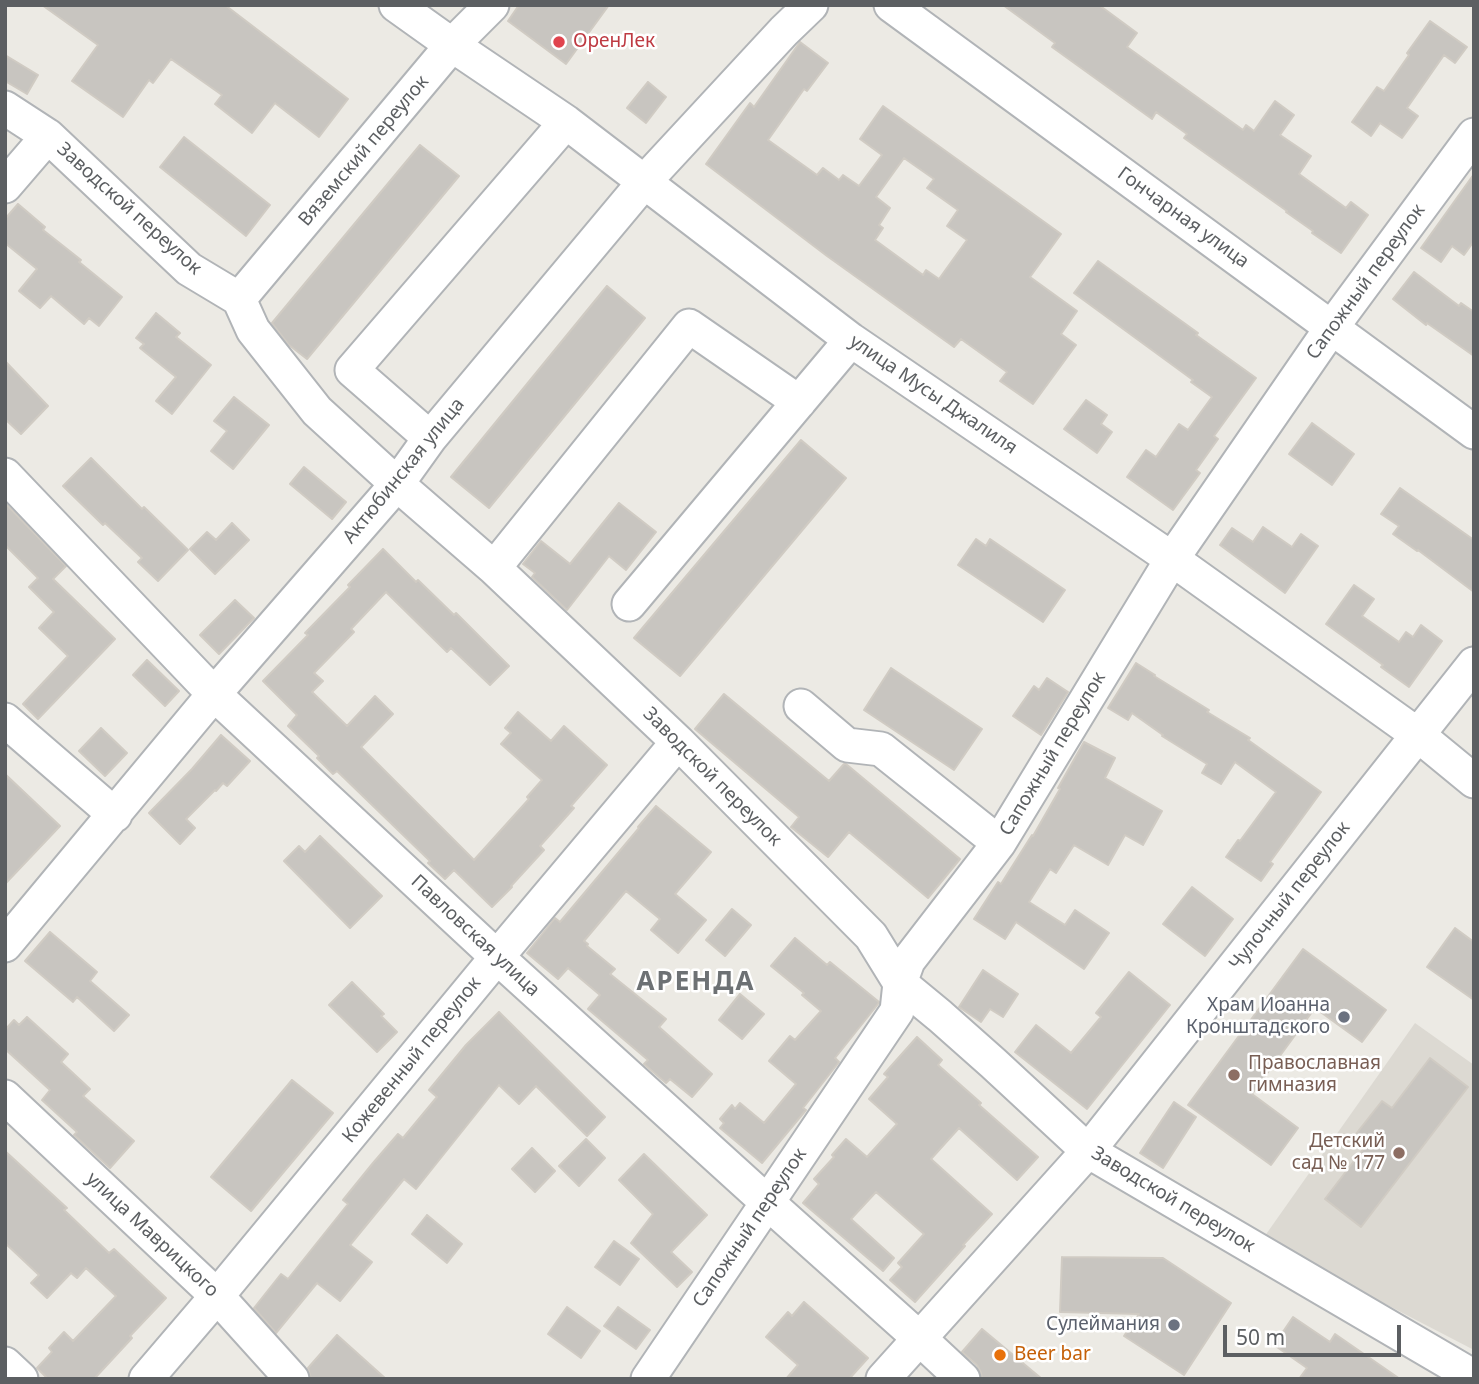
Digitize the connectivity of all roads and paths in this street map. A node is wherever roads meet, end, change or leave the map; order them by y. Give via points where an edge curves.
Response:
1 (396, 5) edge
2 (492, 5) edge
3 (811, 5) edge
4 (891, 5) edge
5 (452, 45) junction
6 (5, 108) edge
7 (566, 122) junction
8 (1474, 135) edge
9 (48, 136) junction
10 (645, 181) junction
11 (5, 186) edge
12 (239, 299) junction
13 (1332, 327) junction
14 (851, 340) junction
15 (352, 370) junction
16 (799, 402) junction
17 (317, 411) junction
18 (1474, 432) edge
19 (430, 438) junction
20 (5, 475) edge
21 (397, 484) junction
22 (1172, 559) junction
23 (494, 568) junction
24 (629, 604) dead end
25 (1474, 664) edge
26 (214, 694) junction
27 (801, 706) dead end
28 (5, 720) edge
29 (1418, 735) junction
30 (678, 741) junction
31 (1474, 780) edge
32 (115, 815) junction
33 (999, 843) junction
34 (5, 945) edge
35 (497, 957) junction
36 (904, 972) junction
37 (5, 1097) edge
38 (1088, 1151) junction
39 (767, 1202) junction
40 (217, 1296) junction
41 (919, 1338) junction
42 (5, 1364) edge
43 (1474, 1377) edge
44 (21, 1379) edge
45 (146, 1379) edge
46 (292, 1379) edge
47 (648, 1379) edge
48 (883, 1379) edge
49 (963, 1379) edge

1 - 5 street, улица Мусы Джалиля
2 - 5 street, Вяземский переулок
3 - 10 street, Актюбинская улица
4 - 13 street, Гончарная улица
5 - 7 street, улица Мусы Джалиля
5 - 12 street, Вяземский переулок
6 - 9 street, Заводской переулок
7 - 10 street, улица Мусы Джалиля
7 - 15 street
8 - 13 street, Сапожный переулок
9 - 11 street
9 - 12 street, Заводской переулок via 189,269
10 - 14 street, улица Мусы Джалиля
10 - 19 street, Актюбинская улица
12 - 17 street, Заводской переулок via 253,330
13 - 18 street, Гончарная улица
13 - 22 street, Сапожный переулок
14 - 16 street
14 - 22 street, улица Мусы Джалиля
15 - 17 street
15 - 19 street
16 - 23 street via 689,326
16 - 24 street
17 - 21 street, Заводской переулок
19 - 21 street, Актюбинская улица
20 - 26 street, Павловская улица
21 - 23 street, Заводской переулок
21 - 26 street, Актюбинская улица
22 - 29 street, улица Мусы Джалиля
22 - 33 street, Сапожный переулок
23 - 30 street, Заводской переулок
25 - 29 street, Чулочный переулок
26 - 32 street, Актюбинская улица
26 - 35 street, Павловская улица
27 - 33 street via 847,745 881,749
28 - 32 street
29 - 31 street, улица Мусы Джалиля
29 - 38 street, Чулочный переулок
30 - 35 street, Кожевенный переулок
30 - 36 street, Заводской переулок
32 - 34 street, Актюбинская улица
33 - 36 street, Сапожный переулок
35 - 39 street, Павловская улица
35 - 40 street, Кожевенный переулок
36 - 38 street, Заводской переулок via 940,1016
36 - 39 street, Сапожный переулок via 897,1011
37 - 40 street, улица Маврицкого
38 - 41 street, Чулочный переулок
38 - 43 street, Заводской переулок
39 - 41 street, Павловская улица
39 - 47 street, Сапожный переулок
40 - 45 street, Кожевенный переулок
40 - 46 street, улица Маврицкого
41 - 48 street, Чулочный переулок
41 - 49 street, Павловская улица
42 - 44 street

